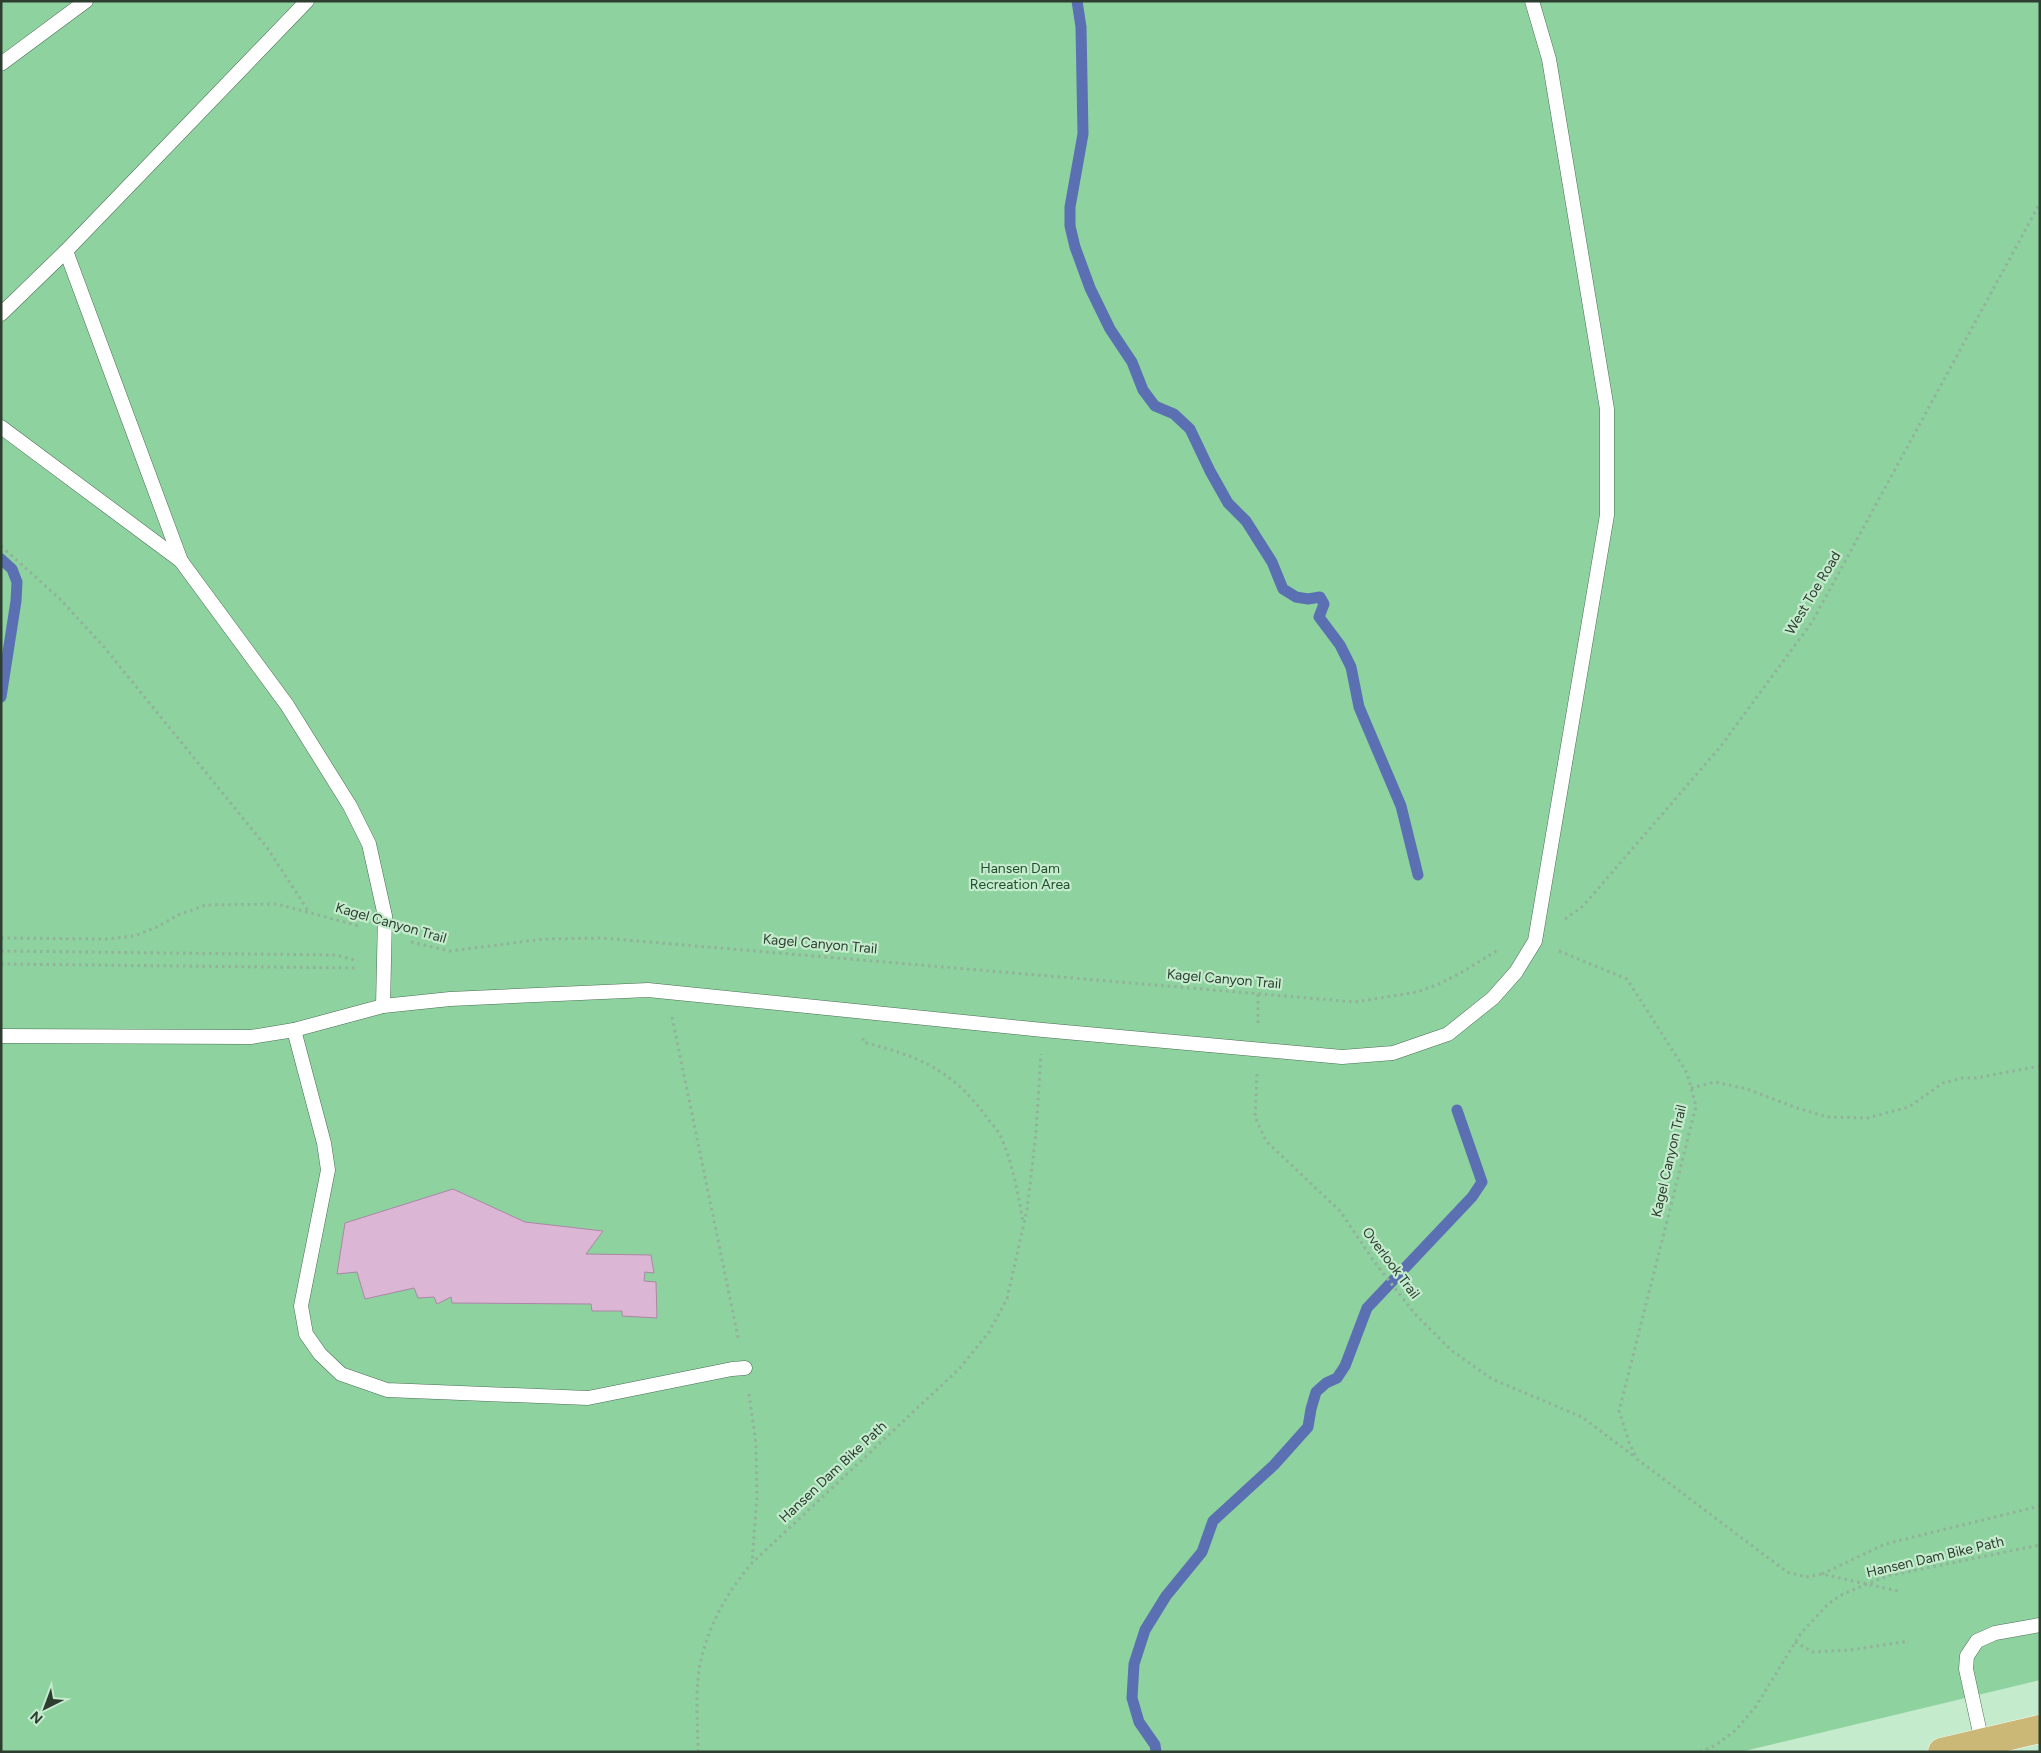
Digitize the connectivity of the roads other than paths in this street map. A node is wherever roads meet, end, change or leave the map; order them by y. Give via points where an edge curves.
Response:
1 (86, 1) edge
2 (307, 1) edge
3 (1532, 1) edge
4 (1, 64) edge
5 (66, 251) junction
6 (1, 314) edge
7 (1, 427) edge
8 (181, 561) junction
9 (383, 1006) junction
10 (294, 1030) junction
11 (1, 1036) edge
12 (745, 1368) road end
13 (2040, 1625) edge
14 (2040, 1729) edge
15 (1982, 1742) junction
16 (1942, 1752) edge

1 - 4 lane
2 - 5 lane
3 - 9 lane via 1549,59 1607,410 1607,515 1535,941 1516,972 1493,998 1448,1034 1393,1053 1342,1057 648,990 450,999
5 - 6 lane
5 - 8 lane
7 - 8 lane
8 - 9 lane via 287,705 361,826 376,868 385,916
9 - 10 lane
10 - 11 lane via 251,1037
10 - 12 lane via 328,1170 301,1306 306,1334 340,1374 387,1390 588,1398
13 - 15 lane via 1995,1633 1977,1641 1967,1656 1966,1670
14 - 15 main road
15 - 16 main road

